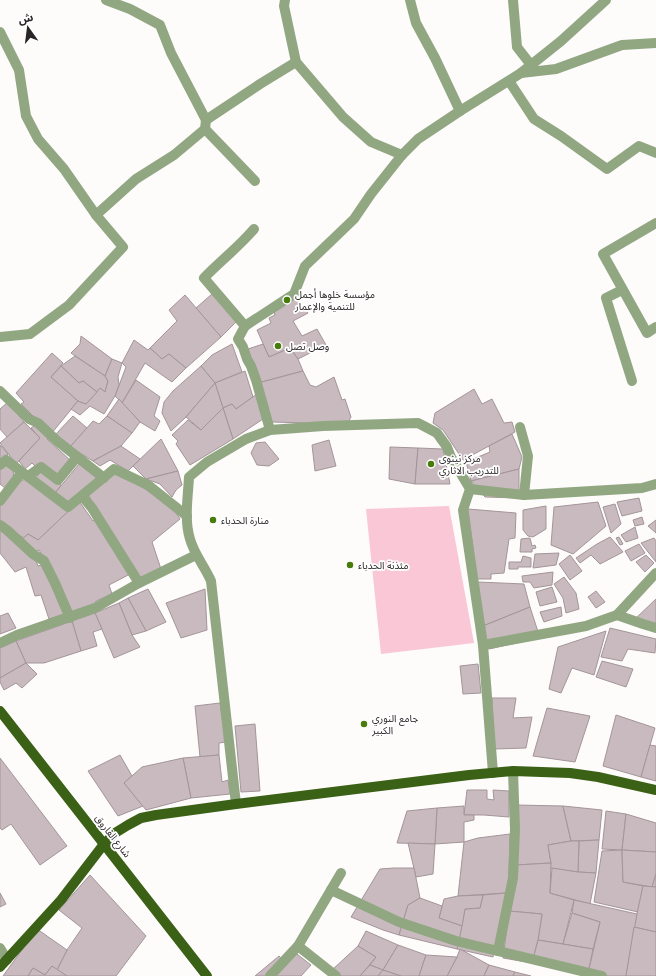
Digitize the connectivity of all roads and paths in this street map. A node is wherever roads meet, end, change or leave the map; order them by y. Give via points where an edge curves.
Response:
1 (106, 0) edge
2 (285, 0) edge
3 (410, 0) edge
4 (512, 0) edge
5 (606, 0) edge
6 (0, 32) edge
7 (656, 43) edge
8 (296, 62) junction
9 (531, 65) junction
10 (521, 73) junction
11 (509, 81) junction
12 (460, 111) junction
13 (206, 125) junction
14 (656, 153) edge
15 (402, 155) junction
16 (255, 181) dead end
17 (96, 215) junction
18 (656, 223) edge
19 (254, 229) dead end
20 (622, 290) junction
21 (245, 326) junction
22 (656, 328) edge
23 (0, 337) edge
24 (632, 381) dead end
25 (0, 391) edge
26 (520, 427) dead end
27 (270, 430) junction
28 (77, 457) junction
29 (0, 466) edge
30 (25, 474) junction
31 (104, 478) junction
32 (656, 484) edge
33 (470, 489) junction
34 (524, 495) junction
35 (82, 496) junction
36 (0, 501) edge
37 (187, 516) junction
38 (0, 525) edge
39 (196, 555) junction
40 (656, 573) edge
41 (139, 583) junction
42 (617, 615) junction
43 (70, 618) junction
44 (656, 628) edge
45 (0, 643) edge
46 (483, 645) junction
47 (0, 711) edge
48 (513, 771) junction
49 (493, 773) junction
50 (656, 790) edge
51 (236, 804) junction
52 (104, 844) junction
53 (341, 873) dead end
54 (331, 890) junction
55 (298, 946) junction
56 (0, 948) edge
57 (498, 951) junction
58 (4, 963) edge
59 (207, 976) edge
60 (270, 976) edge
61 (336, 976) edge
62 (602, 976) edge

1 - 13 street via 160,25
2 - 8 street via 284,6
3 - 12 street via 416,23
4 - 9 street via 517,46
5 - 9 street
6 - 17 street via 19,70 26,116 38,139 64,169
7 - 10 street via 622,45 556,69
8 - 13 street via 260,84
8 - 15 street via 343,117 365,137
9 - 10 street
10 - 11 street
11 - 12 street
11 - 14 street via 534,119 607,169 639,146
12 - 15 street via 418,139
13 - 16 street
13 - 17 street via 174,155 136,179
15 - 21 street via 354,219 305,266 294,294
17 - 23 street via 123,247 70,305 30,334
18 - 20 street via 602,254
19 - 21 street via 204,278
20 - 22 street via 647,333
20 - 24 street via 606,298
21 - 27 street via 238,339 254,373
25 - 28 street via 28,419 38,423
26 - 34 street via 528,456
27 - 33 street via 418,424 438,433
27 - 37 street via 246,439 206,462 189,477
28 - 30 street via 58,480 41,467
28 - 31 street
29 - 30 street via 6,460
30 - 35 street via 68,507
30 - 36 street
31 - 35 street
31 - 37 street via 114,469 148,484
32 - 34 street via 642,488
33 - 34 street
33 - 46 street via 463,510
35 - 41 street
37 - 39 street via 189,539
38 - 43 street via 44,561
39 - 41 street
39 - 51 street via 211,581
40 - 42 street
41 - 43 street
42 - 44 street
42 - 46 street via 586,626
43 - 45 street
46 - 49 street
47 - 52 main road, شارع الفاروق
48 - 49 main road
48 - 50 main road via 598,777
48 - 57 street via 513,878
49 - 51 main road
51 - 52 main road via 142,818 115,833
52 - 58 main road via 61,900
52 - 59 main road, شارع الفاروق
53 - 54 street
54 - 55 street
54 - 57 street via 400,922 456,941
55 - 60 street
55 - 61 street
56 - 58 street
57 - 62 street

